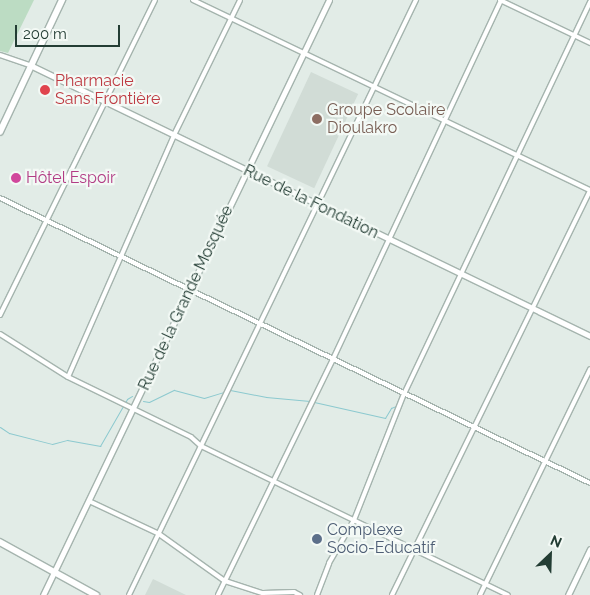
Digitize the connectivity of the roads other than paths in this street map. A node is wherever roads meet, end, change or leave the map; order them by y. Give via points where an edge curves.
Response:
1 (62, 0) edge
2 (155, 0) edge
3 (194, 0) edge
4 (240, 0) edge
5 (329, 0) edge
6 (416, 0) edge
7 (500, 0) edge
8 (590, 2) edge
9 (231, 18) junction
10 (574, 35) junction
11 (590, 43) edge
12 (303, 52) junction
13 (0, 55) edge
14 (32, 66) junction
15 (374, 87) junction
16 (107, 102) junction
17 (444, 120) junction
18 (0, 132) edge
19 (174, 135) junction
20 (517, 154) junction
21 (246, 170) junction
22 (590, 190) edge
23 (0, 198) edge
24 (317, 205) junction
25 (47, 221) junction
26 (387, 239) junction
27 (122, 258) junction
28 (460, 273) junction
29 (191, 291) junction
30 (532, 308) junction
31 (0, 315) edge
32 (260, 324) junction
33 (0, 334) edge
34 (590, 336) edge
35 (333, 359) junction
36 (590, 369) edge
37 (68, 377) junction
38 (404, 394) junction
39 (133, 410) junction
40 (474, 428) junction
41 (201, 446) junction
42 (545, 462) junction
43 (274, 481) junction
44 (590, 483) edge
45 (89, 501) junction
46 (354, 520) junction
47 (159, 534) junction
48 (0, 542) edge
49 (590, 549) edge
50 (415, 550) junction
51 (54, 572) junction
52 (225, 581) junction
53 (486, 584) junction
54 (43, 595) edge
55 (96, 595) edge
56 (130, 595) edge
57 (218, 595) edge
58 (300, 595) edge
59 (317, 595) edge
60 (392, 595) edge
61 (480, 595) edge
62 (508, 595) edge
63 (568, 595) edge

1 - 14 main road
2 - 16 street
3 - 9 street
4 - 9 street
5 - 12 street, Rue de la Grande Mosquée
6 - 15 street
7 - 10 street
7 - 17 street
8 - 10 street
9 - 12 street
9 - 19 street
10 - 11 street
10 - 20 street
12 - 15 street
12 - 21 street, Rue de la Grande Mosquée
13 - 14 street
14 - 16 street, Rue de la Fondation
14 - 18 main road
15 - 17 street
15 - 24 street
16 - 19 street, Rue de la Fondation
16 - 25 street
17 - 20 street
17 - 26 street
19 - 21 street, Rue de la Fondation
19 - 27 street
20 - 22 street
20 - 28 street
21 - 24 street, Rue de la Fondation
21 - 29 street, Rue de la Grande Mosquée
22 - 30 street
23 - 25 street
24 - 26 street, Rue de la Fondation
24 - 32 street
25 - 27 street
25 - 31 street
26 - 28 street, Rue de la Fondation
26 - 35 street
27 - 29 street
27 - 37 street
28 - 30 street, Rue de la Fondation
28 - 38 street
29 - 32 street
29 - 39 street, Rue de la Grande Mosquée
30 - 34 street, Rue de la Fondation
30 - 40 street
32 - 35 street
32 - 41 street
33 - 37 street
35 - 38 street
35 - 43 street
36 - 42 street
37 - 39 street
38 - 40 street
38 - 46 street
39 - 41 street via 191,437
39 - 45 street, Rue de la Grande Mosquée
40 - 42 street
40 - 50 street
41 - 43 street
41 - 47 street
42 - 44 street
42 - 53 street
43 - 46 street
43 - 52 street
45 - 47 street
45 - 51 street, Rue de la Grande Mosquée
46 - 50 street
46 - 59 street via 329,563
47 - 52 street
47 - 56 street
48 - 51 main road
49 - 63 street
50 - 53 street
50 - 60 street
51 - 54 street, Rue de la Grande Mosquée
51 - 55 main road
52 - 57 street
52 - 58 street via 262,593 294,592
53 - 61 street
53 - 62 street

